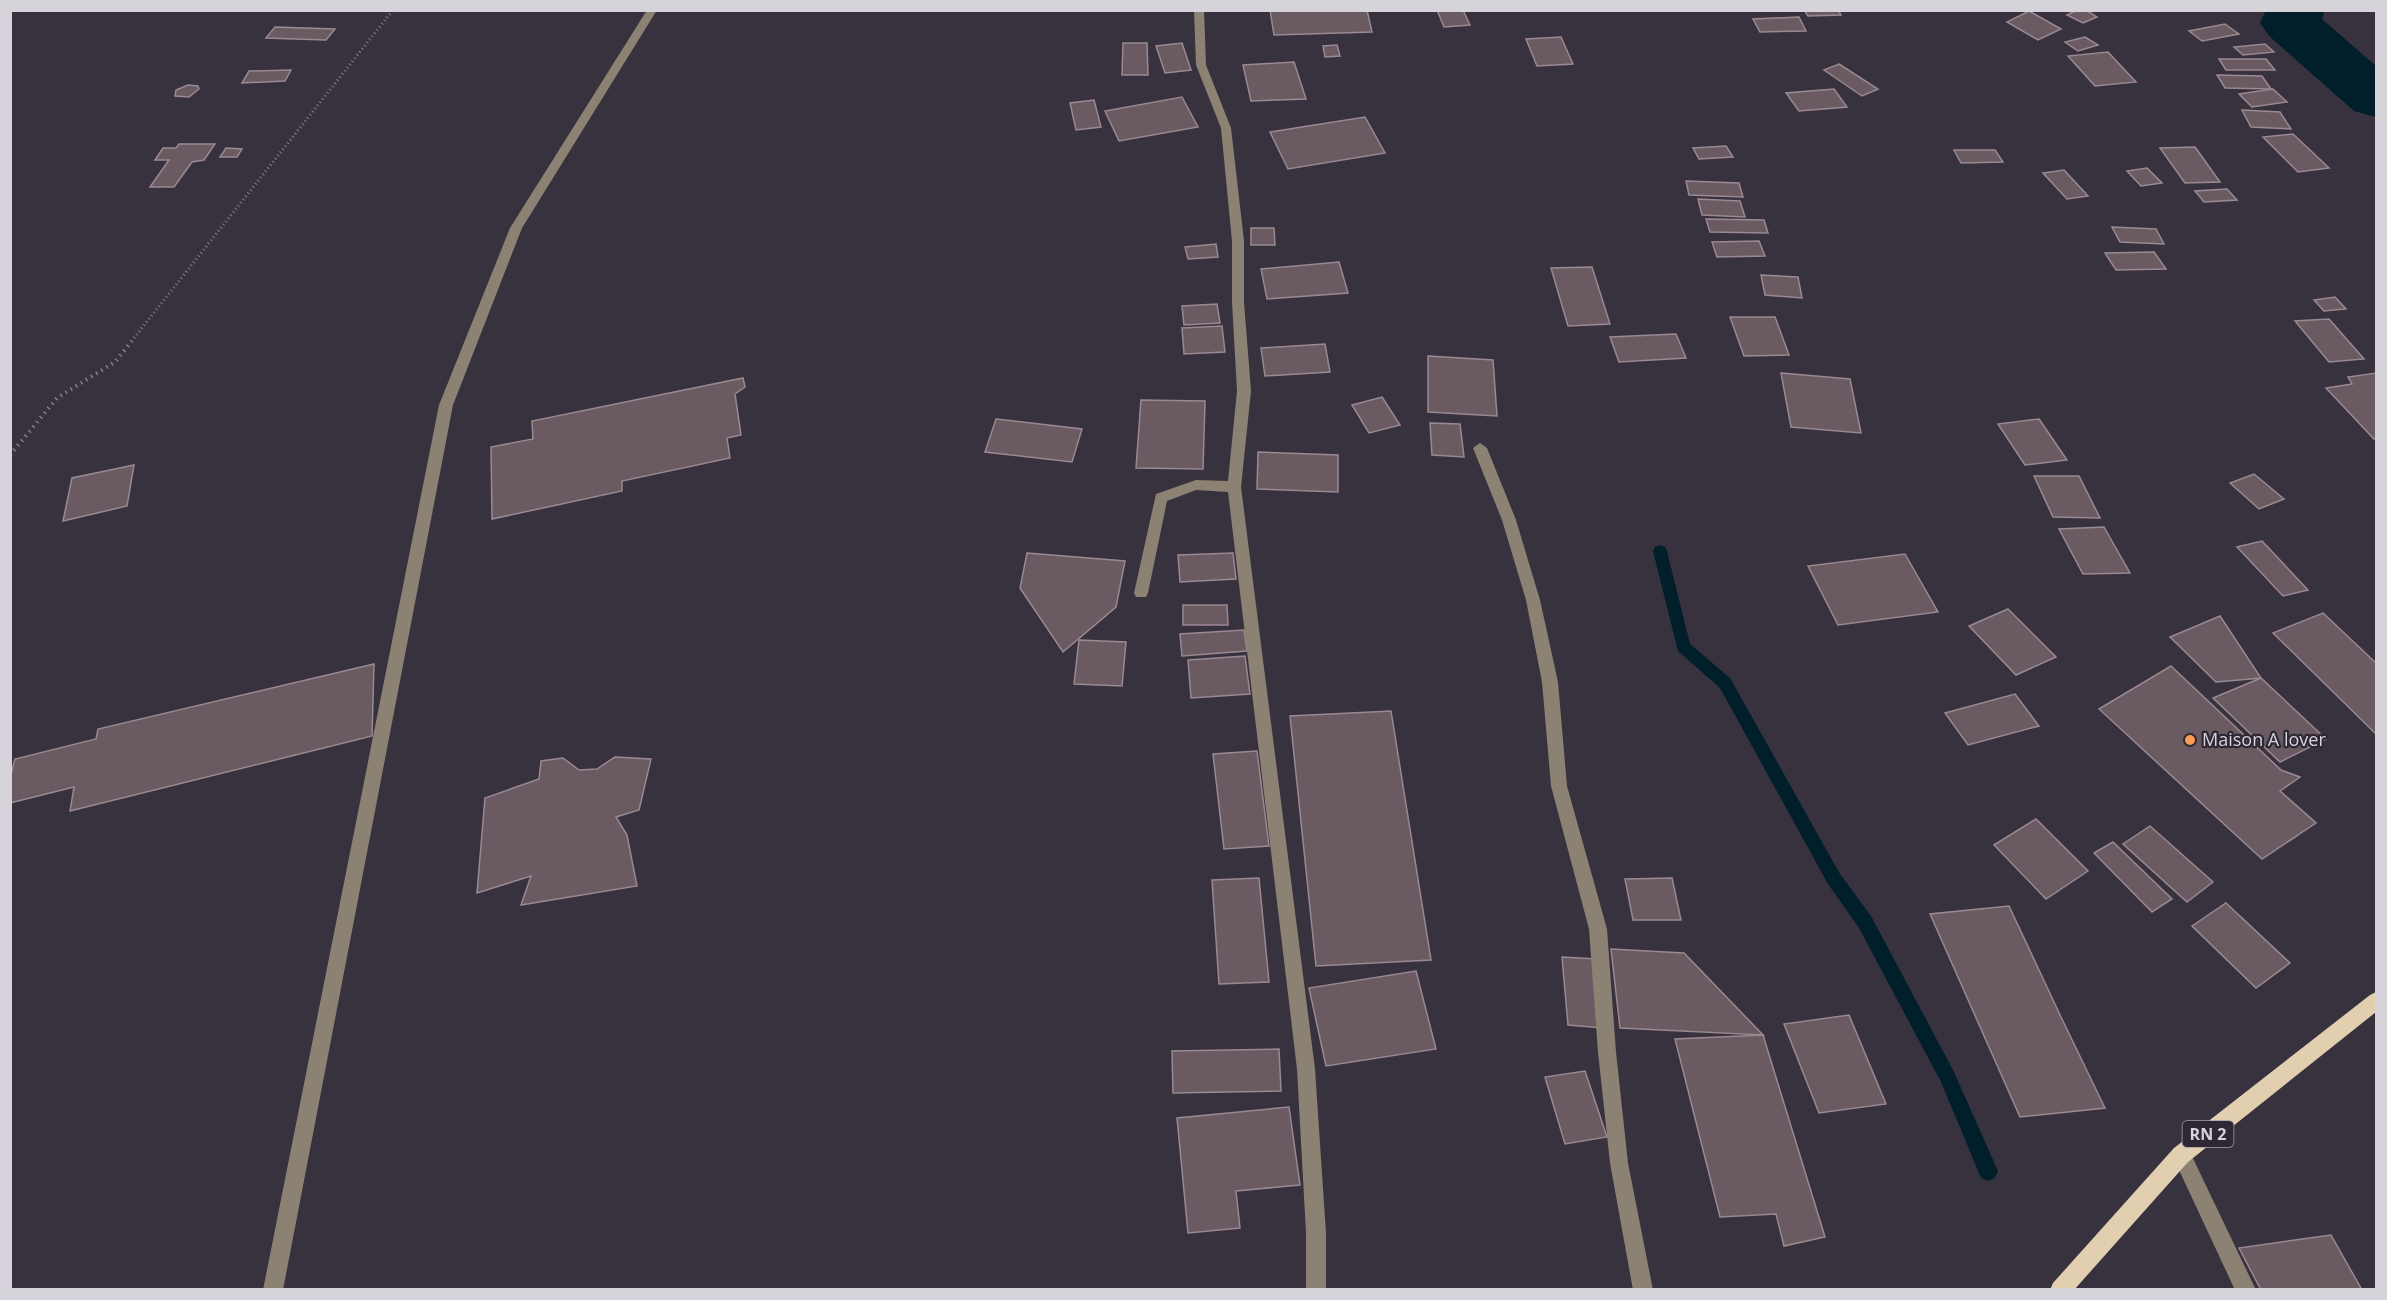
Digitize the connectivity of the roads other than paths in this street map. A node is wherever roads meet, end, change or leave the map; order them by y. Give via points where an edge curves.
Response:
1 (652, 10) edge
2 (1200, 10) edge
3 (1480, 448) dead end
4 (1234, 487) junction
5 (1142, 594) dead end
6 (2376, 1001) edge
7 (2181, 1155) junction
8 (273, 1290) edge
9 (1316, 1290) edge
10 (1643, 1290) edge
11 (2060, 1290) edge
12 (2246, 1290) edge

1 - 8 street via 516,228 446,405
2 - 4 street via 1201,65 1226,128 1238,241 1244,391
3 - 10 street via 1509,520 1533,600 1550,682 1559,786 1598,929 1619,1163
4 - 5 street via 1187,485 1161,498
4 - 9 street via 1306,1069 1316,1222
6 - 7 main road, RN 2
7 - 11 main road, RN 2
7 - 12 street

